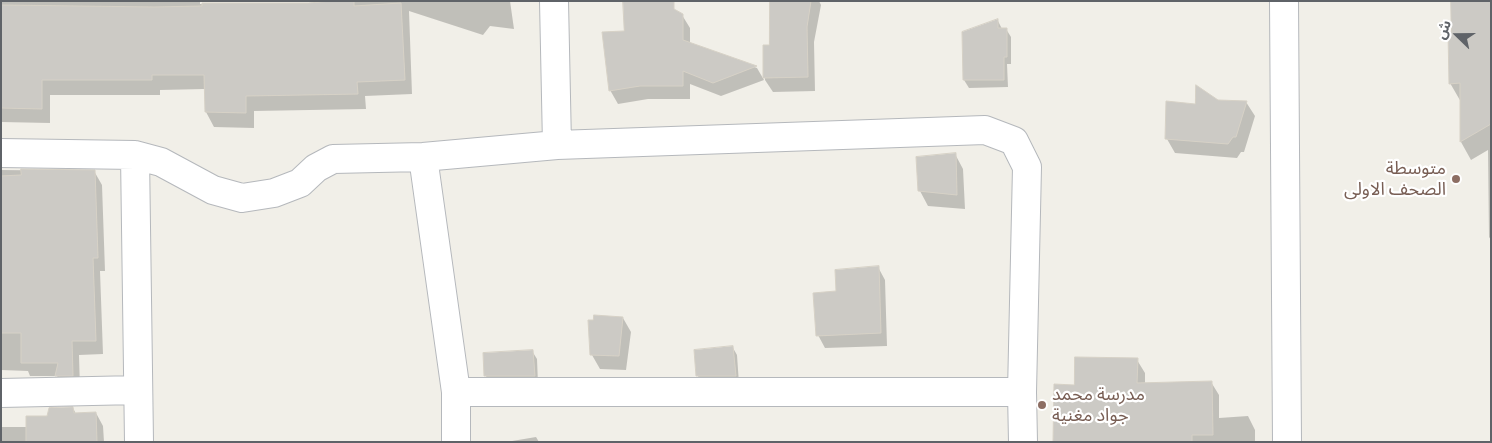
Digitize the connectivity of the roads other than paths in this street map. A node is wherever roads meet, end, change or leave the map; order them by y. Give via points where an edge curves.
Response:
1 (554, 1) edge
2 (1284, 1) edge
3 (557, 145) junction
4 (1, 152) edge
5 (135, 155) junction
6 (423, 157) junction
7 (138, 390) junction
8 (456, 392) junction
9 (1022, 392) junction
10 (1, 393) edge
11 (139, 442) edge
12 (456, 442) edge
13 (1023, 442) edge
14 (1287, 442) edge

1 - 3 street
2 - 14 street
3 - 6 street
3 - 9 street via 985,130 1014,141 1026,167
4 - 5 street
5 - 6 street via 162,162 213,190 242,198 274,193 300,183 316,168 333,159
5 - 7 street
6 - 8 street
7 - 10 street
7 - 11 street
8 - 9 street
8 - 12 street
9 - 13 street

